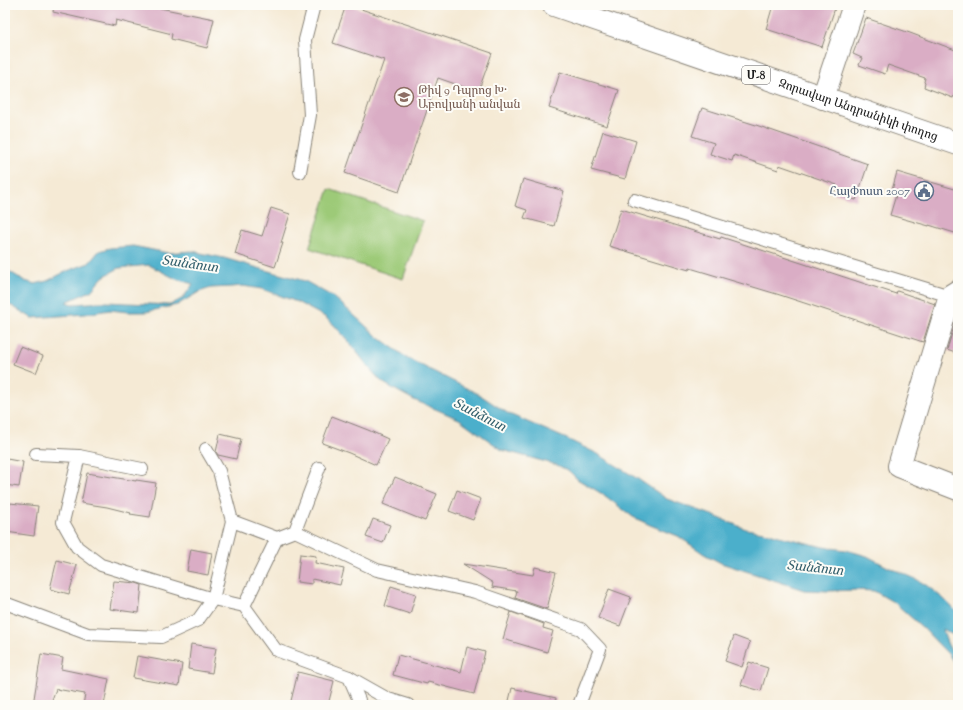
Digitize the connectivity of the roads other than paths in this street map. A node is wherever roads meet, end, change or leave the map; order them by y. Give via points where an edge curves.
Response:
1 (314, 5) edge
2 (854, 5) edge
3 (561, 6) edge
4 (823, 98) junction
5 (958, 144) edge
6 (300, 172) dead end
7 (634, 200) dead end
8 (954, 293) edge
9 (206, 448) dead end
10 (36, 454) dead end
11 (79, 456) junction
12 (318, 468) dead end
13 (142, 470) dead end
14 (958, 490) edge
15 (232, 521) junction
16 (295, 531) junction
17 (277, 538) junction
18 (213, 599) junction
19 (5, 603) edge
20 (244, 606) junction
21 (350, 677) junction
22 (387, 702) edge
23 (358, 705) edge
24 (408, 705) edge
25 (579, 705) edge

1 - 6 lane via 305,40 310,115
2 - 4 main road
3 - 4 main road, Զորավար Անդրանիկի փողոց / Մ-8
4 - 5 main road, Զորավար Անդրանիկի փողոց / Մ-8
7 - 8 lane
8 - 14 main road via 899,466
9 - 15 lane via 219,471
10 - 11 lane
11 - 13 lane
11 - 18 lane via 63,522 77,547 101,565
12 - 16 lane
15 - 17 lane
15 - 18 lane
16 - 17 lane
16 - 25 lane via 377,570 475,592 581,629 600,650
17 - 20 lane
18 - 19 lane via 198,620 161,637 88,634
18 - 20 lane
20 - 21 lane via 276,650
21 - 22 lane
21 - 23 lane via 360,700
22 - 24 lane

